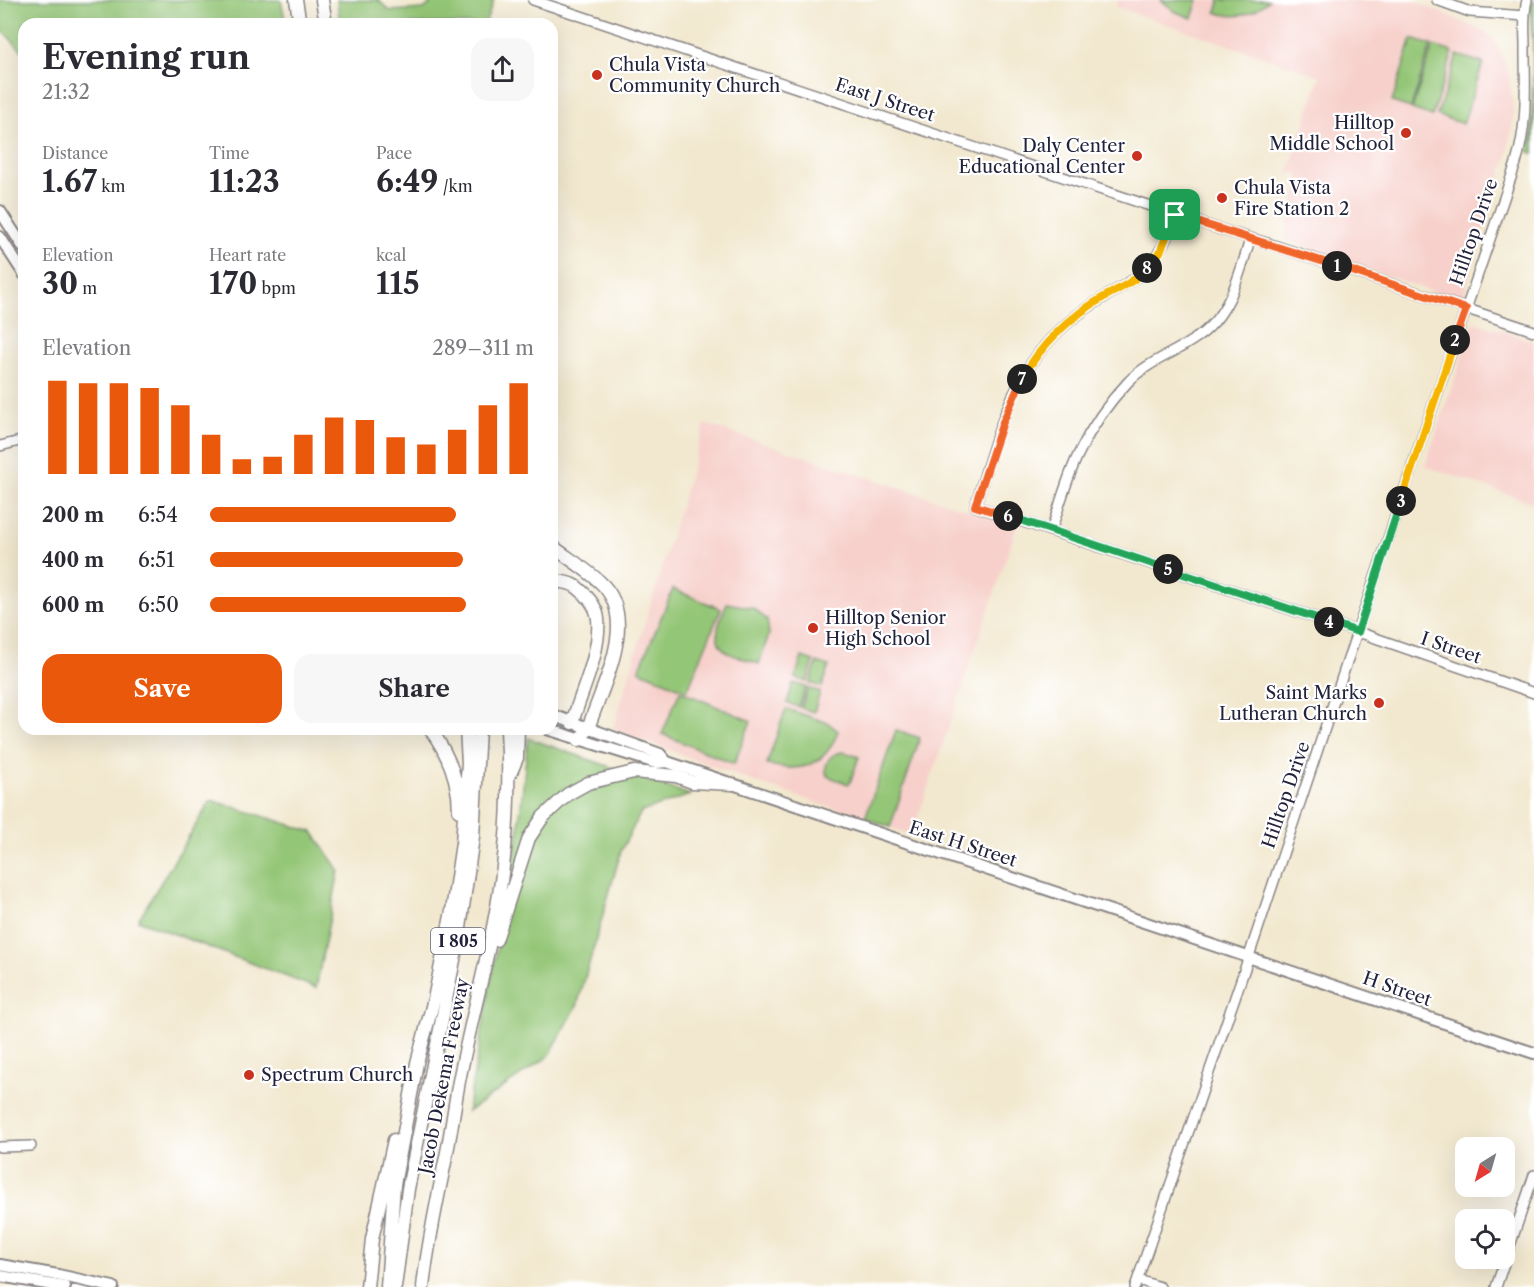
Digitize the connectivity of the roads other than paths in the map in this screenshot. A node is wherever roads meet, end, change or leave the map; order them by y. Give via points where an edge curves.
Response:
1 (296, 0) edge
2 (322, 0) edge
3 (533, 0) edge
4 (1437, 0) edge
5 (1527, 0) edge
6 (1525, 16) junction
7 (299, 18) edge
8 (325, 18) edge
9 (0, 211) edge
10 (1175, 215) junction
11 (0, 237) edge
12 (18, 239) edge
13 (1250, 239) junction
14 (18, 265) edge
15 (1466, 309) junction
16 (1534, 332) edge
17 (18, 442) edge
18 (0, 446) edge
19 (1051, 531) junction
20 (558, 550) edge
21 (558, 581) edge
22 (1358, 632) junction
23 (1534, 693) edge
24 (558, 718) edge
25 (572, 723) junction
26 (588, 729) junction
27 (558, 733) edge
28 (434, 735) edge
29 (466, 735) edge
30 (479, 735) edge
31 (507, 735) edge
32 (518, 735) edge
33 (579, 740) junction
34 (667, 762) junction
35 (508, 782) junction
36 (732, 784) junction
37 (456, 882) junction
38 (1249, 956) junction
39 (478, 999) junction
40 (1534, 1053) edge
41 (411, 1092) junction
42 (31, 1146) dead end
43 (0, 1147) edge
44 (1534, 1175) edge
45 (0, 1265) edge
46 (0, 1276) edge
47 (1137, 1283) edge
48 (66, 1287) edge
49 (112, 1287) edge
50 (367, 1287) edge
51 (387, 1287) edge
52 (395, 1287) edge
53 (425, 1287) edge
54 (1160, 1287) edge
55 (1496, 1287) edge

1 - 7 highway
2 - 8 highway
3 - 10 street, East J Street
4 - 6 street via 1470,12
5 - 6 street, Hilltop Drive
6 - 15 street, Hilltop Drive via 1524,139
9 - 12 main road
10 - 13 street, East J Street
10 - 19 street, I Street via 1160,252 1144,272 1072,319 1037,355 1011,400 975,506
11 - 14 main road
13 - 15 street, East J Street
13 - 19 street via 1229,301 1214,323 1132,378 1107,407 1078,453
15 - 16 street, East J Street
15 - 22 street, Hilltop Drive
17 - 18 street
19 - 22 street, I Street
20 - 26 highway via 602,583 619,619 619,640
21 - 25 highway via 575,585 588,597 598,617 594,656
22 - 23 street, I Street
22 - 38 street, Hilltop Drive
24 - 25 main road, East H Street
25 - 26 main road, East H Street
26 - 33 highway
26 - 34 main road, East H Street via 660,754
27 - 33 main road, East H Street
28 - 37 highway via 457,787
29 - 37 highway via 465,812
30 - 52 highway, Jacob Dekema Freeway / I 805 via 473,837 459,935 408,1189
31 - 35 highway, Jacob Dekema Freeway / I 805
32 - 35 highway via 517,758
33 - 34 main road, East H Street via 656,763
34 - 36 main road, East H Street
35 - 39 highway, Jacob Dekema Freeway / I 805 via 505,848
36 - 38 main road, East H Street
36 - 39 highway via 634,772 588,783 568,794 543,817 529,838
37 - 41 highway via 434,999
38 - 40 main road, H Street
38 - 47 street, Hilltop Drive
39 - 53 highway, Jacob Dekema Freeway / I 805 via 427,1251
41 - 50 highway via 400,1114 380,1201
41 - 51 highway via 394,1185
42 - 43 street
44 - 55 street
45 - 49 main road
46 - 48 main road
47 - 54 street

